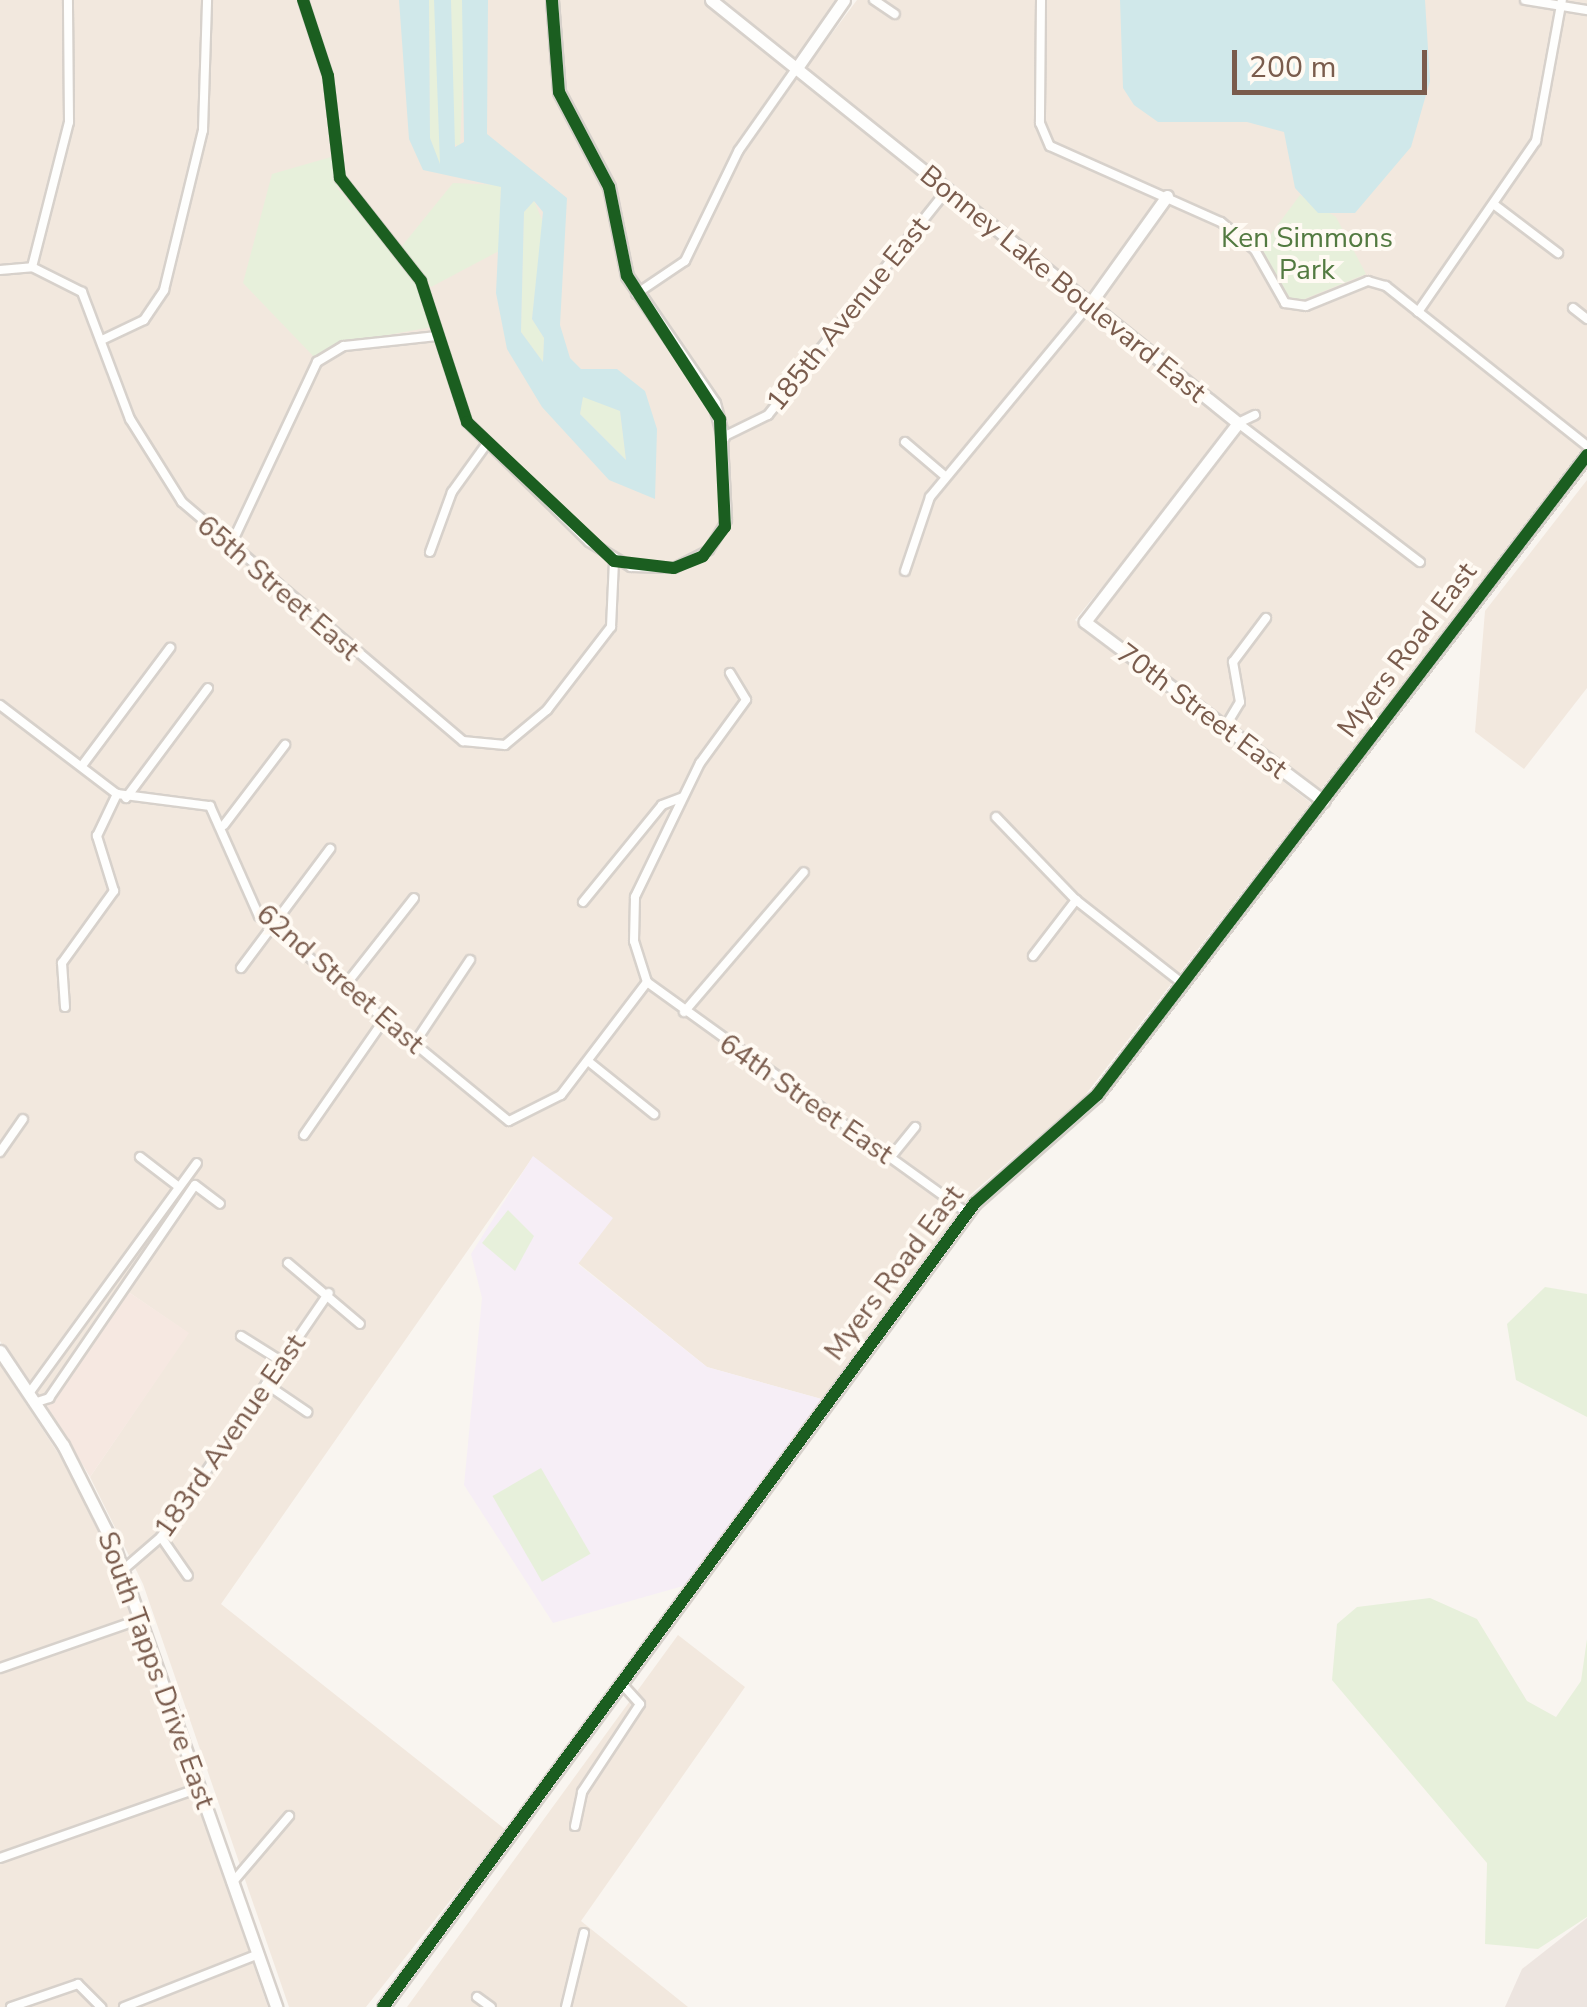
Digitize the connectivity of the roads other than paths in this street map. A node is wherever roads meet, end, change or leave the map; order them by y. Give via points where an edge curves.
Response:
1 (68, 0) edge
2 (207, 0) edge
3 (303, 0) edge
4 (552, 0) edge
5 (712, 0) edge
6 (844, 0) edge
7 (874, 0) edge
8 (1041, 0) edge
9 (1525, 0) edge
10 (1562, 5) edge
11 (1587, 10) edge
12 (895, 14) dead end
13 (796, 68) junction
14 (946, 190) junction
15 (1167, 196) junction
16 (1496, 206) junction
17 (1558, 253) dead end
18 (32, 267) junction
19 (0, 270) edge
20 (636, 294) junction
21 (1088, 305) junction
22 (1573, 308) dead end
23 (1418, 312) junction
24 (1587, 319) edge
25 (436, 336) junction
26 (104, 339) junction
27 (1255, 414) dead end
28 (1238, 424) junction
29 (723, 437) junction
30 (905, 442) dead end
31 (485, 446) junction
32 (1587, 446) edge
33 (1587, 455) edge
34 (945, 476) junction
35 (230, 549) junction
36 (430, 552) dead end
37 (614, 561) junction
38 (1420, 562) dead end
39 (904, 571) dead end
40 (1266, 618) dead end
41 (170, 648) dead end
42 (730, 673) dead end
43 (208, 688) dead end
44 (0, 705) edge
45 (1225, 728) junction
46 (285, 745) dead end
47 (84, 764) junction
48 (122, 796) junction
49 (683, 797) junction
50 (1322, 801) junction
51 (996, 817) dead end
52 (224, 825) junction
53 (330, 849) dead end
54 (804, 872) dead end
55 (414, 898) dead end
56 (1076, 900) junction
57 (583, 902) dead end
58 (271, 928) junction
59 (1033, 956) dead end
60 (470, 960) dead end
61 (241, 968) dead end
62 (647, 982) junction
63 (1182, 984) junction
64 (344, 987) junction
65 (64, 1007) dead end
66 (684, 1012) junction
67 (386, 1022) junction
68 (414, 1044) junction
69 (588, 1060) junction
70 (654, 1114) dead end
71 (23, 1119) dead end
72 (915, 1127) dead end
73 (0, 1152) edge
74 (140, 1157) dead end
75 (890, 1158) junction
76 (197, 1163) dead end
77 (179, 1187) junction
78 (220, 1204) dead end
79 (968, 1213) junction
80 (288, 1263) dead end
81 (328, 1293) junction
82 (360, 1324) dead end
83 (242, 1336) dead end
84 (1, 1355) edge
85 (281, 1361) junction
86 (266, 1384) junction
87 (33, 1397) junction
88 (307, 1412) dead end
89 (161, 1538) junction
90 (124, 1570) junction
91 (188, 1576) dead end
92 (141, 1619) junction
93 (0, 1668) edge
94 (624, 1686) junction
95 (199, 1788) junction
96 (289, 1816) dead end
97 (575, 1826) dead end
98 (0, 1858) edge
99 (232, 1883) junction
100 (584, 1933) dead end
101 (256, 1955) junction
102 (476, 1997) dead end
103 (11, 2007) edge
104 (101, 2007) edge
105 (124, 2007) edge
106 (276, 2007) edge
107 (384, 2007) edge
108 (492, 2007) edge
109 (566, 2007) edge

1 - 18 street via 69,122
2 - 26 street via 203,130 164,290 144,320
3 - 25 street via 328,76 340,178 413,268
4 - 20 street via 559,92 609,188
5 - 13 street, Bonney Lake Boulevard East
6 - 13 street
7 - 12 street
8 - 15 street via 1040,118 1060,153
9 - 10 street
10 - 11 street
10 - 16 street via 1543,121
13 - 14 street, Bonney Lake Boulevard East
13 - 20 street via 739,150 684,261
14 - 21 street, Bonney Lake Boulevard East
14 - 29 street, 185th Avenue East via 768,415
15 - 21 street
15 - 23 street via 1249,244 1285,303 1306,306 1372,281
16 - 17 street
16 - 23 street
18 - 19 street
18 - 26 street, 65th Street East via 82,292
20 - 29 street via 714,403
21 - 28 street, Bonney Lake Boulevard East
21 - 34 street
22 - 24 street
23 - 32 street
25 - 31 street via 452,395
25 - 35 street via 344,346 317,362
26 - 35 street, 65th Street East via 145,448
27 - 28 street
28 - 38 street, Bonney Lake Boulevard East
28 - 45 street, 70th Street East via 1085,618
29 - 37 street via 727,520 710,550 666,570
30 - 34 street
31 - 36 street via 452,492
31 - 37 street
33 - 50 street, Myers Road East
34 - 39 street
35 - 37 street, 65th Street East via 454,736 495,746 530,730 605,639
40 - 45 street via 1232,665 1240,702
41 - 47 street
42 - 49 street via 746,694
43 - 48 street
44 - 47 street
45 - 50 street, 70th Street East
46 - 52 street
47 - 48 street
48 - 52 street via 194,798
48 - 65 street via 97,836 114,891 62,962
49 - 57 street via 662,805
49 - 62 street via 635,897 634,941
50 - 63 street, Myers Road East
51 - 56 street
52 - 58 street, 62nd Street East via 240,880
53 - 58 street
54 - 66 street
55 - 64 street
56 - 59 street
56 - 63 street
58 - 61 street
58 - 64 street, 62nd Street East
60 - 68 street
62 - 66 street, 64th Street East
62 - 69 street
63 - 79 street, Myers Road East via 1074,1121
64 - 67 street, 62nd Street East
66 - 75 street, 64th Street East
67 - 67 street via 304,1135
67 - 68 street, 62nd Street East
68 - 69 street, 62nd Street East via 515,1122 548,1106
69 - 70 street
71 - 73 street
72 - 75 street
74 - 77 street
75 - 79 street, 64th Street East
76 - 77 street
77 - 87 street
78 - 87 street via 195,1185 49,1398
79 - 94 street, Myers Road East
80 - 81 street
81 - 82 street
81 - 85 street, 183rd Avenue East
83 - 85 street
84 - 87 street, South Tapps Drive East
85 - 86 street, 183rd Avenue East
86 - 88 street
86 - 89 street, 183rd Avenue East
87 - 90 street, South Tapps Drive East
89 - 90 street, 183rd Avenue East
89 - 91 street
90 - 92 street, South Tapps Drive East
92 - 93 street
92 - 95 street, South Tapps Drive East
94 - 97 street via 639,1700 582,1792
94 - 107 street, Myers Road East
95 - 98 street
95 - 99 street, South Tapps Drive East
96 - 99 street
99 - 101 street, South Tapps Drive East
100 - 109 street
101 - 105 street
101 - 106 street, South Tapps Drive East
102 - 108 street
103 - 104 street via 78,1984

